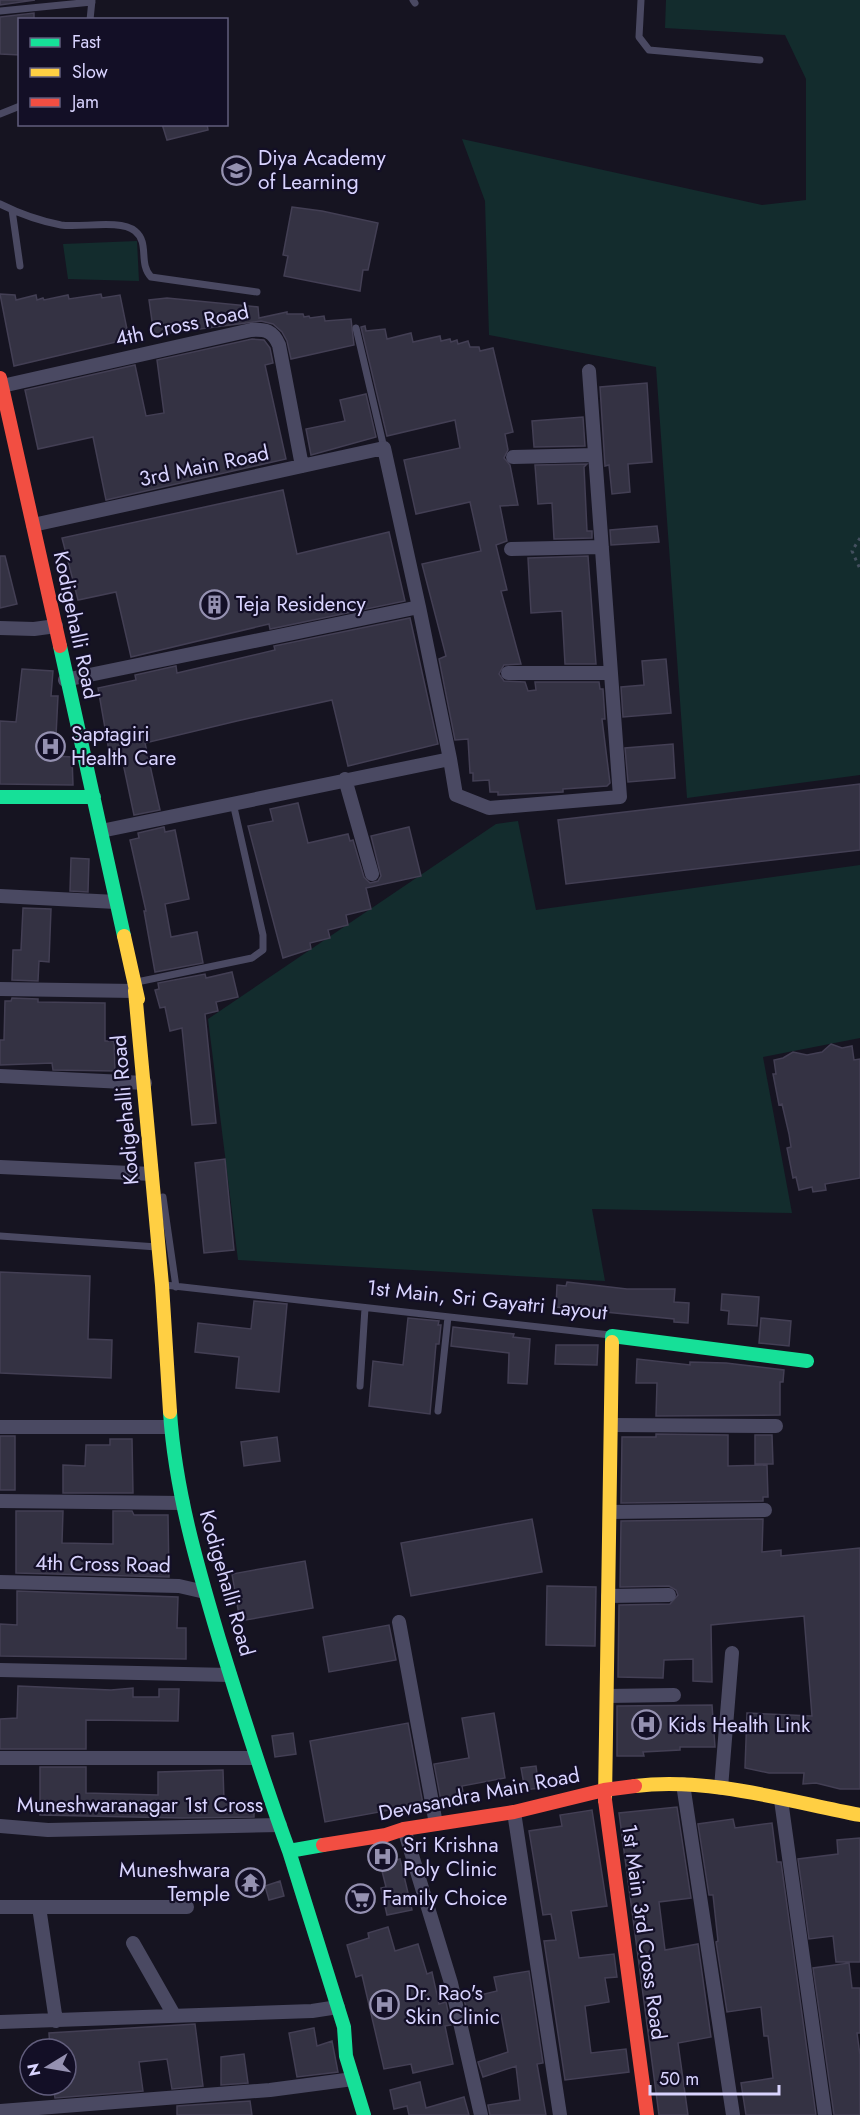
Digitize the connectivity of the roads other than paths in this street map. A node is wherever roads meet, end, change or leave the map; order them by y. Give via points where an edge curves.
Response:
1 (641, 0) edge
2 (92, 1) edge
3 (0, 11) edge
4 (90, 18) edge
5 (760, 60) dead end
6 (18, 107) edge
7 (0, 114) edge
8 (0, 204) edge
9 (12, 210) junction
10 (20, 266) dead end
11 (258, 292) dead end
12 (356, 328) dead end
13 (589, 371) dead end
14 (1, 382) edge
15 (384, 448) junction
16 (595, 455) junction
17 (513, 457) dead end
18 (302, 466) junction
19 (33, 525) junction
20 (602, 546) junction
21 (512, 549) dead end
22 (419, 607) junction
23 (56, 626) junction
24 (0, 627) edge
25 (508, 673) dead end
26 (611, 673) junction
27 (65, 680) junction
28 (450, 759) junction
29 (345, 779) junction
30 (0, 797) edge
31 (94, 797) junction
32 (233, 803) junction
33 (101, 831) junction
34 (372, 874) dead end
35 (0, 896) edge
36 (117, 902) junction
37 (135, 987) junction
38 (0, 989) edge
39 (0, 1076) edge
40 (145, 1083) junction
41 (0, 1167) edge
42 (152, 1174) junction
43 (0, 1236) edge
44 (157, 1247) junction
45 (169, 1286) junction
46 (365, 1308) junction
47 (448, 1317) junction
48 (612, 1336) junction
49 (807, 1361) dead end
50 (360, 1386) dead end
51 (438, 1411) dead end
52 (611, 1425) junction
53 (776, 1426) dead end
54 (0, 1427) edge
55 (171, 1427) junction
56 (0, 1501) edge
57 (183, 1503) junction
58 (765, 1510) dead end
59 (610, 1512) junction
60 (0, 1582) edge
61 (205, 1592) junction
62 (669, 1595) dead end
63 (608, 1596) junction
64 (399, 1622) dead end
65 (732, 1653) dead end
66 (0, 1670) edge
67 (231, 1675) junction
68 (674, 1695) dead end
69 (607, 1696) junction
70 (0, 1758) edge
71 (255, 1758) junction
72 (683, 1784) junction
73 (721, 1788) junction
74 (604, 1790) junction
75 (781, 1800) junction
76 (514, 1812) junction
77 (860, 1815) edge
78 (436, 1824) junction
79 (280, 1825) junction
80 (0, 1826) edge
81 (404, 1829) junction
82 (292, 1851) junction
83 (0, 1907) edge
84 (39, 1907) junction
85 (188, 1907) dead end
86 (134, 1943) dead end
87 (338, 2007) junction
88 (174, 2015) junction
89 (56, 2021) junction
90 (0, 2022) edge
91 (344, 2027) junction
92 (353, 2079) junction
93 (0, 2111) edge
94 (364, 2115) edge
95 (376, 2115) edge
96 (482, 2115) edge
97 (560, 2115) edge
98 (647, 2115) edge
99 (733, 2115) edge
100 (825, 2115) edge

1 - 5 lane via 639,37 649,50
2 - 3 lane
2 - 4 lane
6 - 7 lane
8 - 9 lane
9 - 10 lane
9 - 11 lane via 63,225 133,229 144,242 144,266 151,277
12 - 15 lane
13 - 16 street
14 - 18 street, 4th Cross Road via 264,329 275,335 279,345
14 - 19 street, Kodigehalli Road
15 - 18 street, 3rd Main Road
15 - 22 street
16 - 17 street
16 - 20 street
18 - 19 street, 3rd Main Road
19 - 23 street, Kodigehalli Road
20 - 21 street
20 - 26 street
22 - 27 street
22 - 28 street
23 - 24 street
23 - 27 street, Kodigehalli Road
25 - 26 street
26 - 28 street via 620,797 489,808 456,795
27 - 31 street, Kodigehalli Road
28 - 29 street
29 - 32 street
29 - 34 street
30 - 31 street
31 - 33 street, Kodigehalli Road
32 - 33 street
32 - 37 lane via 263,950 252,958
33 - 36 street, Kodigehalli Road
35 - 36 street
36 - 37 street, Kodigehalli Road
37 - 38 street
37 - 40 street, Kodigehalli Road
37 - 45 lane
39 - 40 street
40 - 42 street, Kodigehalli Road
41 - 42 street
42 - 44 street, Kodigehalli Road
43 - 44 lane
44 - 45 street, Kodigehalli Road
45 - 46 lane, 1st Main, Sri Gayatri Layout
45 - 55 street, Kodigehalli Road
46 - 47 lane, 1st Main, Sri Gayatri Layout
46 - 50 lane
47 - 48 lane, 1st Main, Sri Gayatri Layout
47 - 51 lane
48 - 49 street, 1st Main, Sri Gayatri Layout
48 - 52 street, 1st Main 3rd Cross Road
52 - 53 street
52 - 59 street, 1st Main 3rd Cross Road
54 - 55 street
55 - 57 street, Kodigehalli Road
56 - 57 street
57 - 61 street, Kodigehalli Road
58 - 59 street
59 - 63 street, 1st Main 3rd Cross Road
60 - 61 street, 4th Cross Road via 179,1586
61 - 67 street, Kodigehalli Road
62 - 63 street
63 - 69 street, 1st Main 3rd Cross Road
64 - 78 street
65 - 73 street
66 - 67 street
67 - 71 street, Kodigehalli Road
68 - 69 street
69 - 74 street, 1st Main 3rd Cross Road
70 - 71 street
71 - 79 street, Kodigehalli Road
72 - 73 street, Devasandra Main Road
72 - 74 street, Devasandra Main Road
72 - 99 street
73 - 75 street, Devasandra Main Road
74 - 76 street, Devasandra Main Road
74 - 98 street, 1st Main 3rd Cross Road
75 - 77 street, Devasandra Main Road
75 - 100 street
76 - 78 street, Devasandra Main Road
76 - 97 street
78 - 81 street, Devasandra Main Road
79 - 80 street, Muneshwaranagar 1st Cross via 48,1830
79 - 82 street, Kodigehalli Road
81 - 82 street, Devasandra Main Road
81 - 96 street via 451,1983
82 - 87 street
83 - 84 street
84 - 85 street
84 - 89 street
86 - 88 street
87 - 88 street
87 - 91 street
88 - 89 street
89 - 90 street
91 - 92 street
91 - 95 street via 356,2049
92 - 93 street via 270,2090
92 - 94 street

